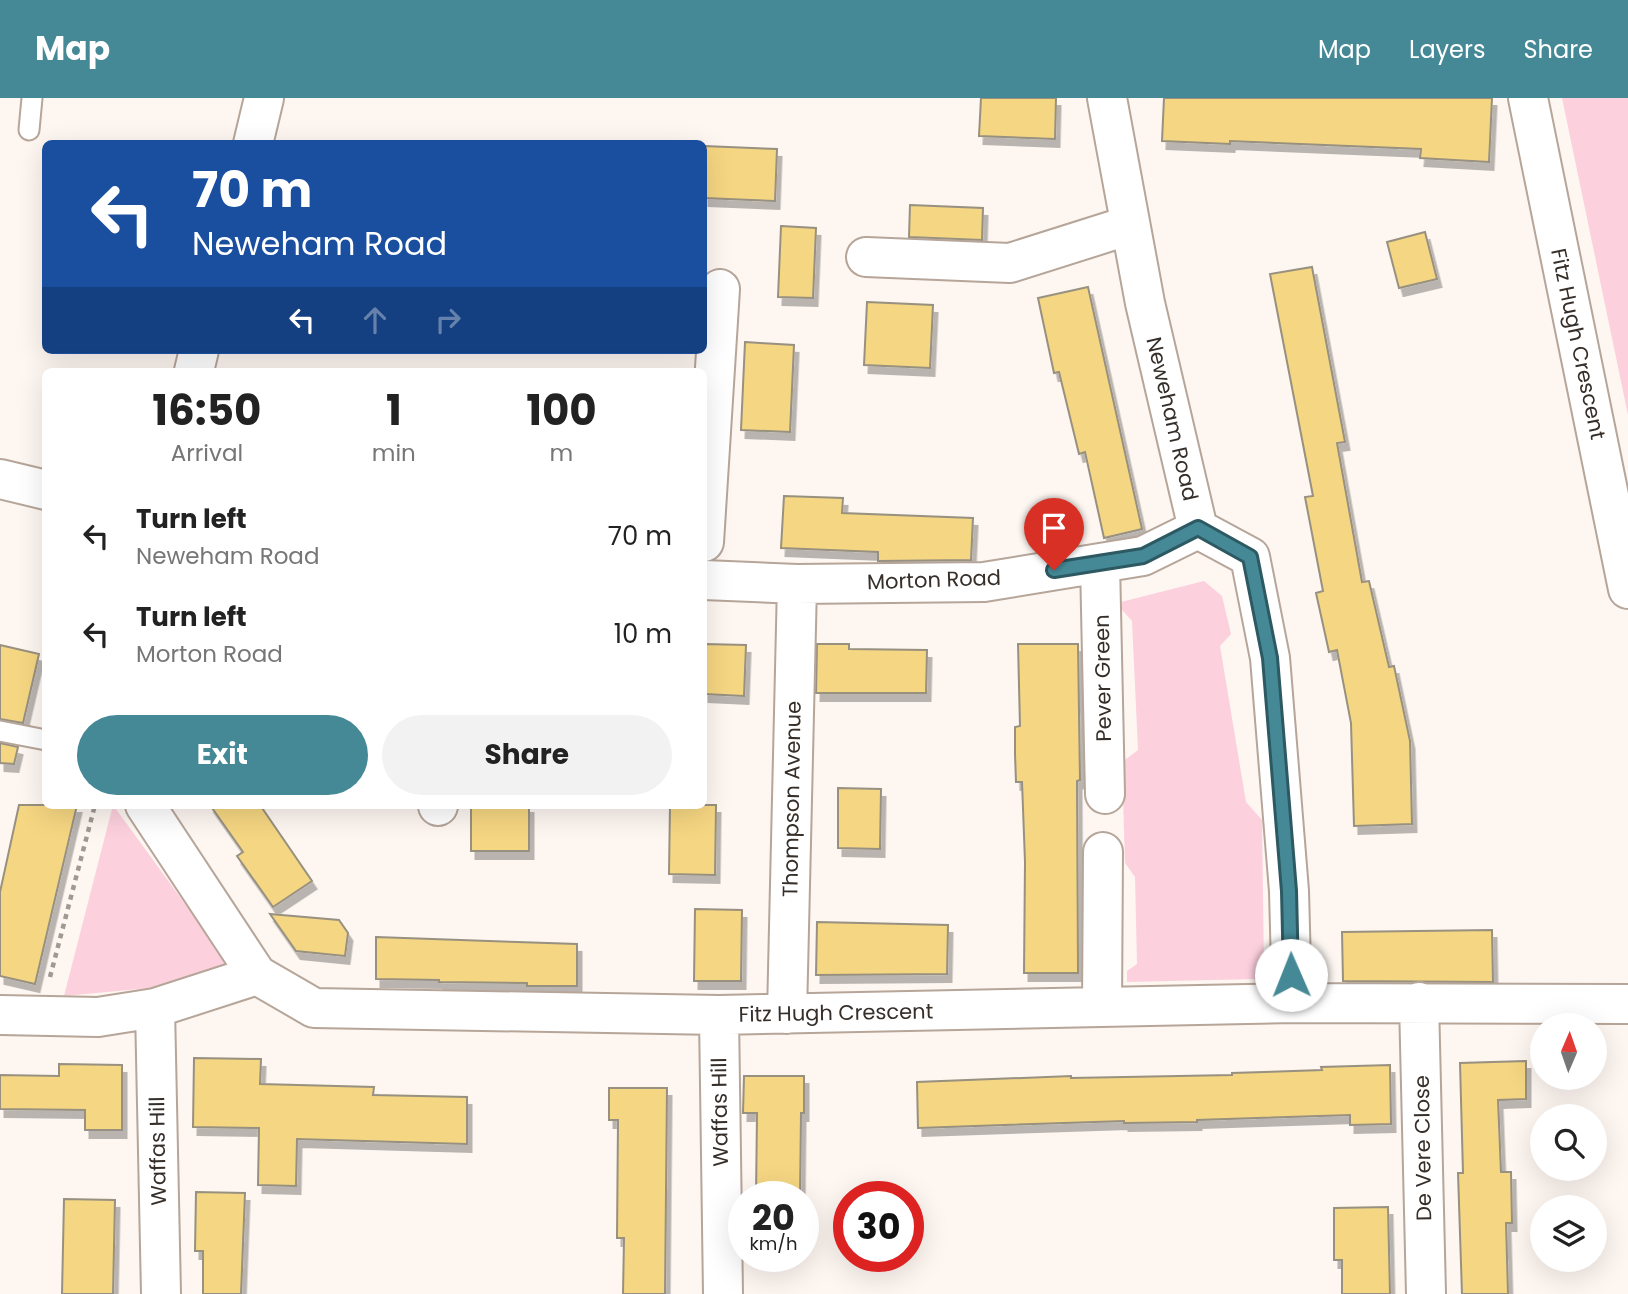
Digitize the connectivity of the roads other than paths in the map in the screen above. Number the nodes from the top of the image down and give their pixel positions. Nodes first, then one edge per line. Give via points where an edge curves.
1 (32, 98) edge
2 (264, 98) edge
3 (1107, 98) edge
4 (1528, 98) edge
5 (29, 131) dead end
6 (254, 140) edge
7 (1130, 225) junction
8 (866, 257) dead end
9 (720, 289) dead end
10 (0, 479) edge
11 (42, 489) edge
12 (707, 495) edge
13 (1198, 528) junction
14 (1100, 563) junction
15 (707, 580) edge
16 (797, 584) junction
17 (1628, 589) edge
18 (0, 731) edge
19 (42, 739) edge
20 (1105, 794) dead end
21 (148, 809) edge
22 (1103, 852) dead end
23 (257, 975) junction
24 (1419, 1002) junction
25 (1292, 1003) junction
26 (1628, 1004) edge
27 (1102, 1007) junction
28 (155, 1008) junction
29 (788, 1014) junction
30 (0, 1015) edge
31 (719, 1015) junction
32 (160, 1294) edge
33 (723, 1294) edge
34 (1426, 1294) edge

1 - 5 lane
2 - 6 street
3 - 7 street, Neweham Road
4 - 17 street, Fitz Hugh Crescent
7 - 8 street via 1010,263
7 - 13 street, Neweham Road
9 - 12 street
10 - 11 street
13 - 14 street, Morton Road via 1143,556
13 - 25 street, Neweham Road via 1250,557 1270,658 1289,891
14 - 16 street, Morton Road via 984,582
14 - 20 street, Pever Green
15 - 16 street, Morton Road
16 - 29 street, Thompson Avenue
18 - 19 lane
21 - 23 street, Fitz Hugh Crescent
22 - 27 street
23 - 28 street
23 - 31 street, Fitz Hugh Crescent via 314,1008
24 - 25 street, Fitz Hugh Crescent
24 - 26 street, Fitz Hugh Crescent
24 - 34 street, De Vere Close
25 - 27 street, Fitz Hugh Crescent
27 - 29 street, Fitz Hugh Crescent
28 - 30 street via 97,1017
28 - 32 street, Waffas Hill
29 - 31 street, Fitz Hugh Crescent
31 - 33 street, Waffas Hill

